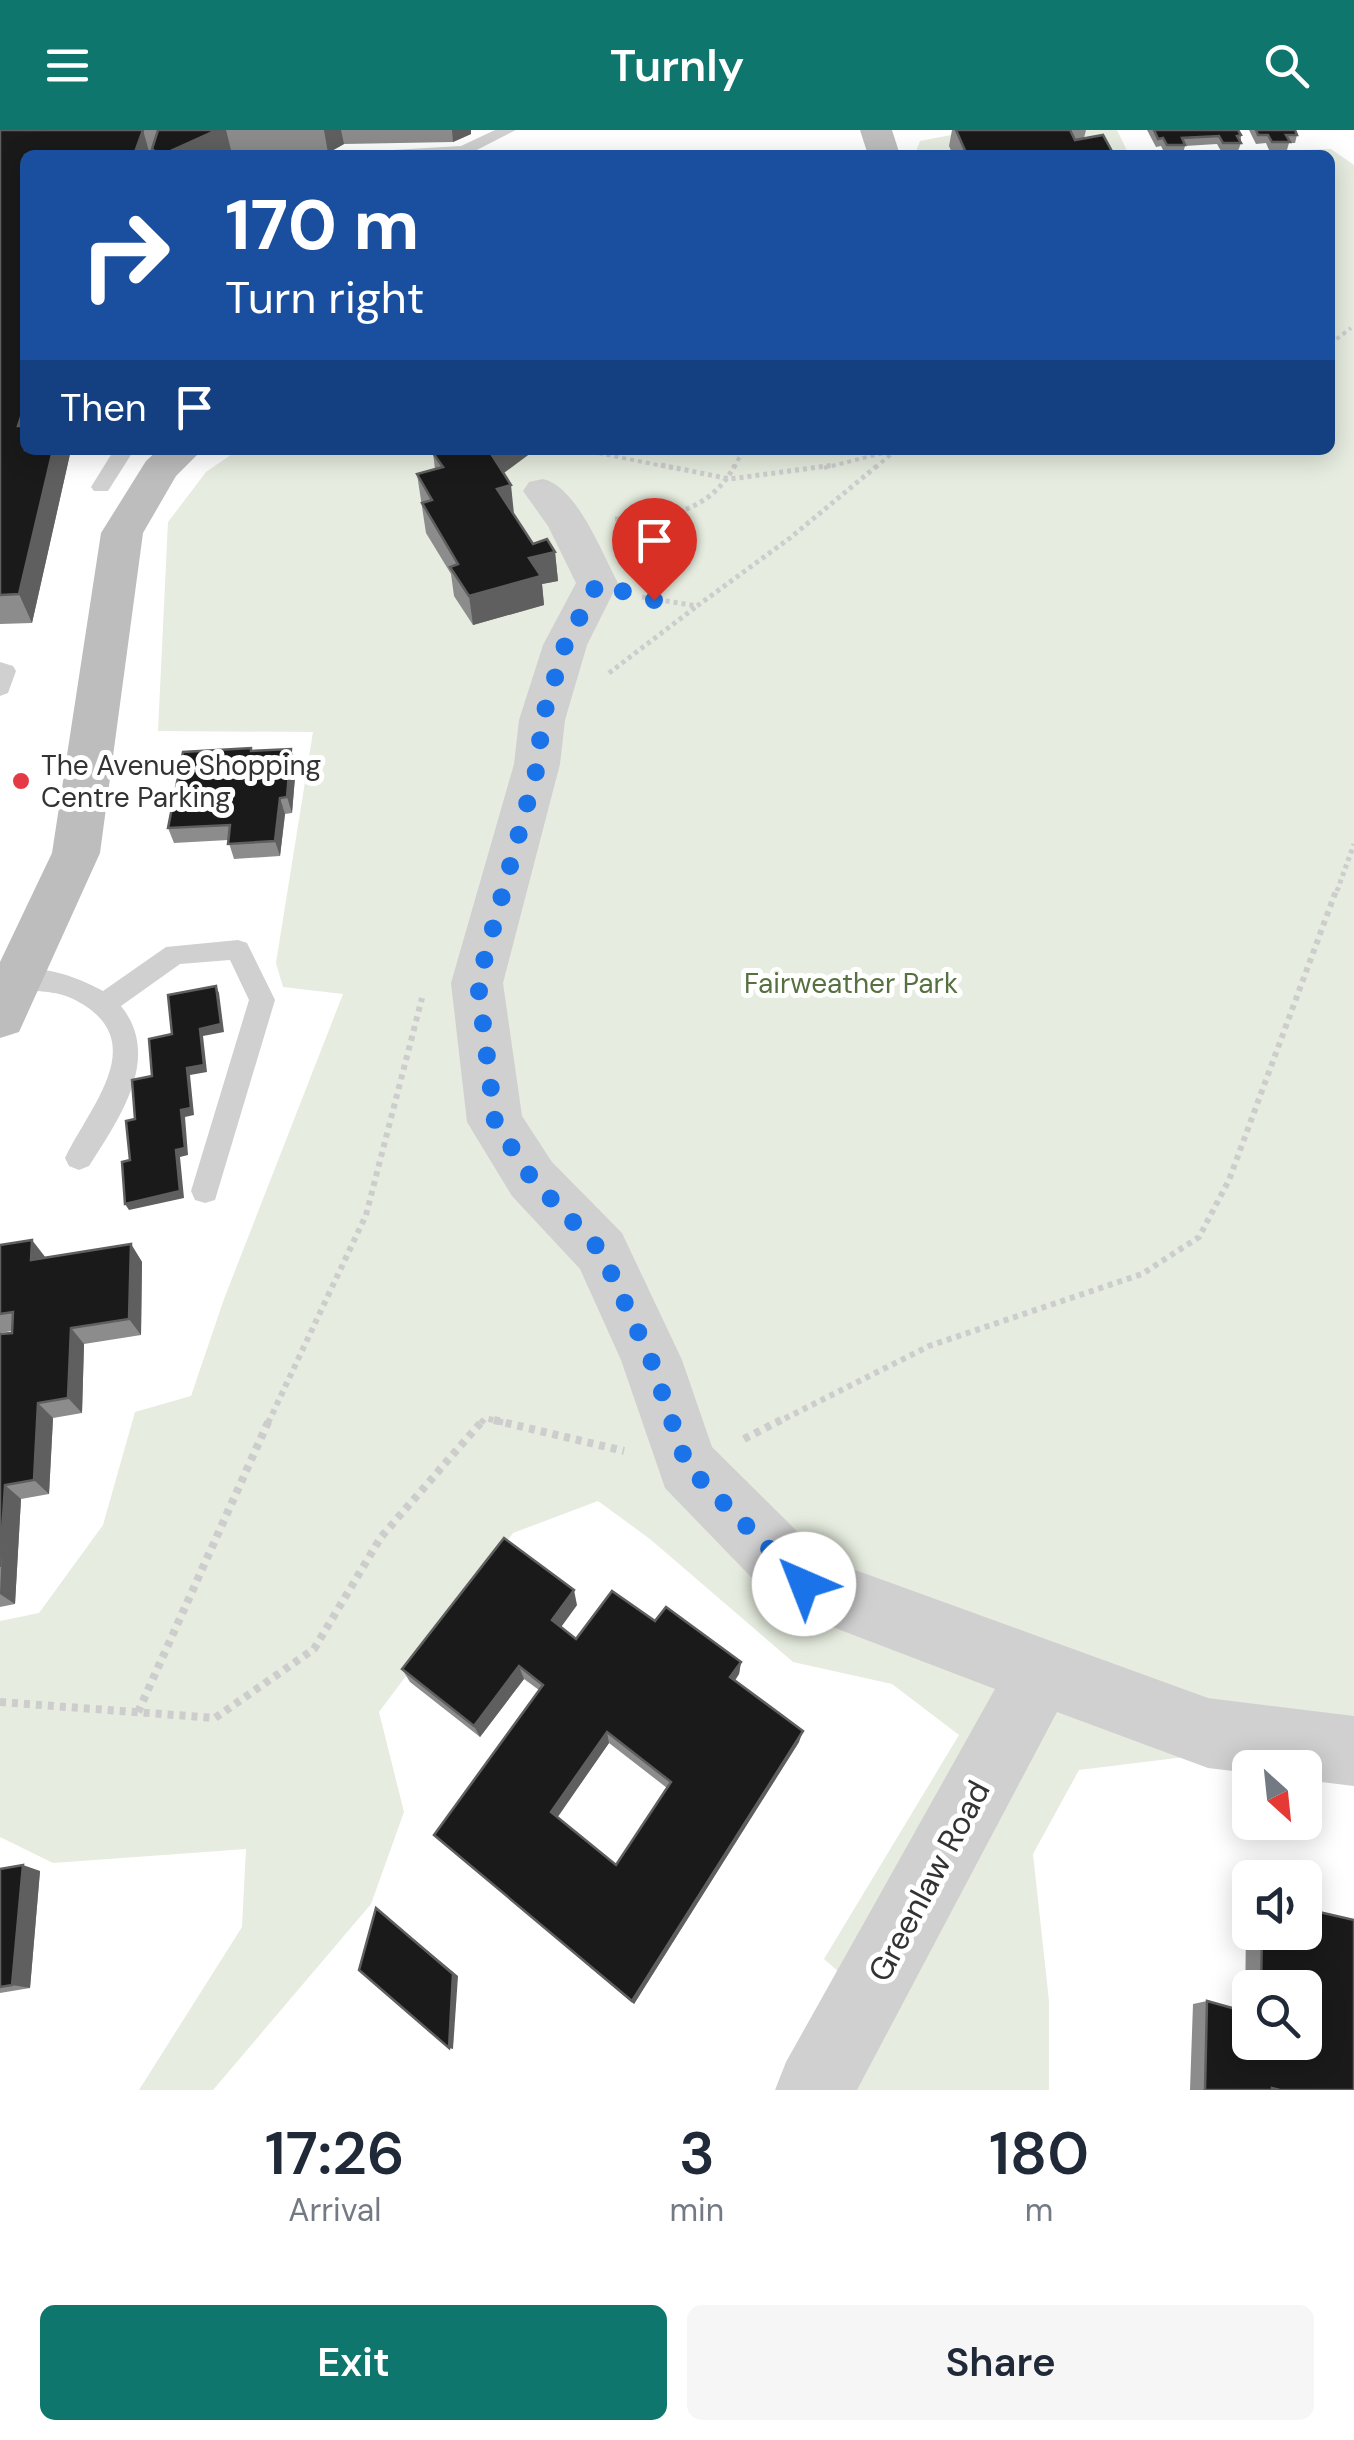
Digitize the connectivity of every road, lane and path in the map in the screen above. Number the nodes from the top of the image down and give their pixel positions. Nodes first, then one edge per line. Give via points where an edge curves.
1 (508, 130) edge
2 (466, 150) edge
3 (1354, 317) edge
4 (1353, 330) edge
5 (121, 455) edge
6 (176, 455) edge
7 (608, 455) edge
8 (741, 455) edge
9 (875, 455) edge
10 (889, 455) edge
11 (730, 479) junction
12 (102, 487) dead end
13 (555, 507) joint
14 (597, 584) junction
15 (697, 606) junction
16 (0, 670) edge
17 (0, 688) edge
18 (542, 720) junction
19 (1354, 844) edge
20 (425, 989) dead end
21 (9, 998) edge
22 (103, 1005) junction
23 (79, 1158) dead end
24 (205, 1191) dead end
25 (687, 1466) junction
26 (1042, 1672) junction
27 (0, 1702) edge
28 (138, 1712) junction
29 (1354, 1751) edge
30 (814, 2090) edge

1 - 2 lane
3 - 4 path
5 - 12 lane
6 - 21 street via 160,469 122,532 76,853
7 - 11 path
8 - 11 path
9 - 11 path
10 - 15 path
11 - 13 path via 690,512 672,517
13 - 14 street
14 - 15 path
14 - 18 street via 565,645
15 - 18 path
16 - 17 lane
18 - 25 street via 538,764 478,983 495,1122 532,1179 601,1251 651,1360
19 - 25 path via 1228,1180 1200,1237 1142,1274 929,1346
20 - 28 path via 366,1216
21 - 22 lane via 77,988
22 - 23 lane via 125,1030 128,1064 113,1104
22 - 24 lane via 175,954 238,950 262,1000
25 - 26 street via 804,1584
25 - 28 path via 485,1418 381,1537 314,1650 215,1718
26 - 29 street via 1208,1733
26 - 30 street, Greenlaw Road
27 - 28 path

